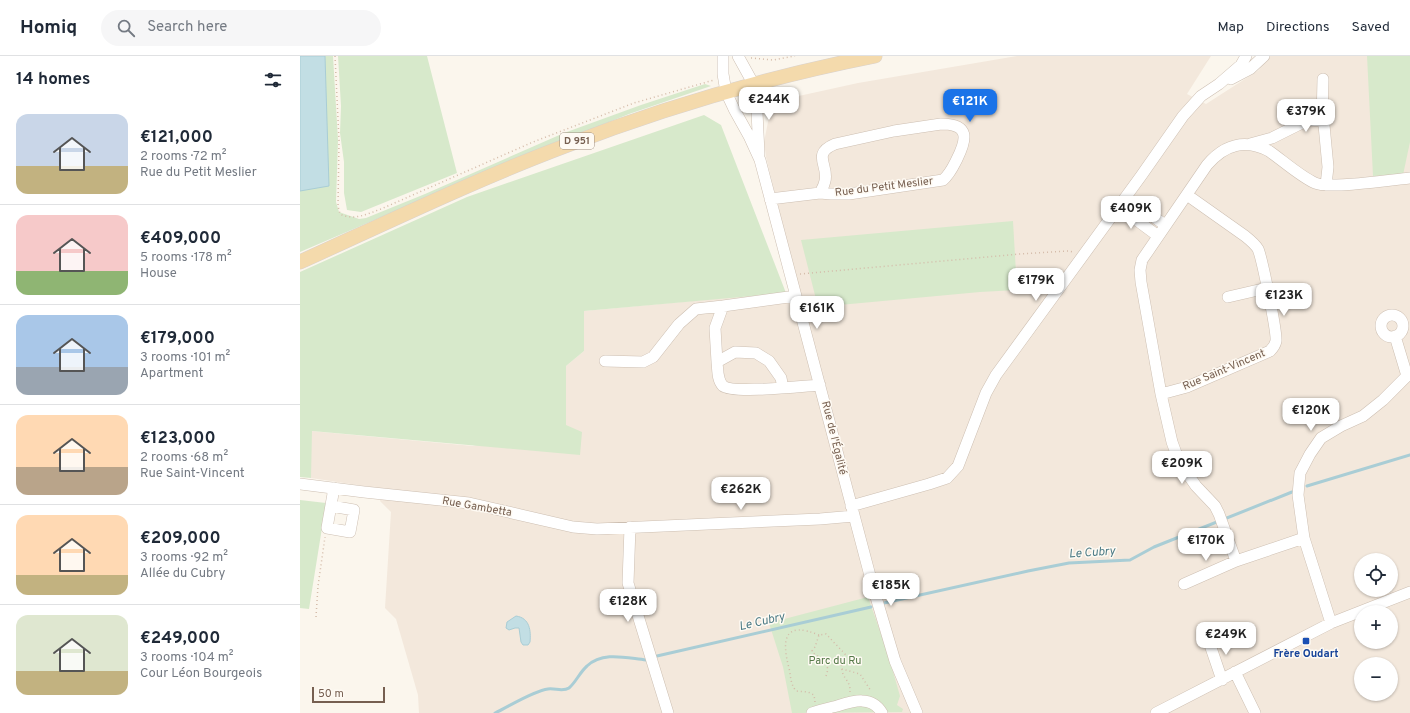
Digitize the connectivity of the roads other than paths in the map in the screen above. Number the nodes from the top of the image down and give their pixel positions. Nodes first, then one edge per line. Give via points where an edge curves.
1 (723, 56) edge
2 (738, 56) edge
3 (1246, 56) edge
4 (1264, 56) edge
5 (874, 57) edge
6 (1323, 79) dead end
7 (1219, 84) junction
8 (754, 85) junction
9 (726, 92) junction
10 (1322, 122) junction
11 (1249, 144) junction
12 (760, 160) junction
13 (1410, 178) edge
14 (1326, 185) junction
15 (820, 193) junction
16 (1188, 195) junction
17 (1126, 197) junction
18 (770, 199) junction
19 (1119, 207) junction
20 (1165, 225) junction
21 (1158, 236) junction
22 (300, 262) edge
23 (1267, 288) junction
24 (796, 296) junction
25 (1228, 296) dead end
26 (723, 306) junction
27 (1395, 336) dead end
28 (605, 361) dead end
29 (716, 362) junction
30 (1408, 374) edge
31 (820, 385) junction
32 (783, 388) junction
33 (1161, 394) junction
34 (300, 484) edge
35 (334, 488) junction
36 (331, 506) junction
37 (853, 511) junction
38 (630, 527) junction
39 (1304, 538) junction
40 (1236, 561) junction
41 (1184, 584) dead end
42 (1410, 592) edge
43 (1331, 623) junction
44 (1208, 640) dead end
45 (1235, 672) junction
46 (1222, 680) junction
47 (815, 712) edge
48 (668, 713) edge
49 (882, 713) edge
50 (917, 713) edge
51 (1156, 713) edge
52 (1255, 713) edge

1 - 9 street, Rue de l'Égalité
2 - 8 street
3 - 7 street via 1241,65
4 - 7 street via 1243,73
5 - 8 main road, D 951
6 - 10 street
7 - 17 street, Rue Gambetta via 1201,96 1183,116
8 - 9 main road, D 951
8 - 12 street, Rue de l'Égalité
9 - 12 street, Rue de l'Égalité
9 - 22 main road, D 951 via 564,146 482,179
10 - 11 street via 1308,120 1272,138
10 - 14 street via 1328,167
11 - 14 street via 1270,151 1310,181
11 - 16 street via 1233,146 1215,156
12 - 18 street, Rue de l'Égalité
13 - 14 street
15 - 15 street, Rue du Petit Meslier via 849,194 943,180 949,175 962,148 964,135 956,126 941,124 894,131 827,147 822,156 826,181
15 - 18 street, Rue du Petit Meslier
16 - 20 street
16 - 23 street, Rue Saint-Vincent via 1256,246 1260,253
17 - 19 street, Rue Gambetta
17 - 20 street
18 - 24 street, Rue de l'Égalité
19 - 21 street
19 - 37 street, Rue Gambetta via 996,375 958,466 947,478
20 - 21 street
21 - 33 street via 1142,260 1140,270
23 - 25 street
23 - 33 street, Rue Saint-Vincent via 1276,334 1270,351 1187,387
24 - 26 street
24 - 31 street, Rue de l'Égalité
26 - 28 street via 696,310 679,324 653,357 643,362
26 - 29 street via 715,328
27 - 30 street
29 - 32 street via 719,380 733,390
29 - 32 street via 735,352 756,354 769,361 781,378
30 - 39 street via 1363,416 1321,438 1310,454 1300,473 1298,495
31 - 32 street
31 - 37 street, Rue de l'Égalité
33 - 40 street via 1176,453 1196,486 1220,514
34 - 35 street, Rue Gambetta
35 - 36 street
35 - 38 street, Rue Gambetta via 469,503 573,527
36 - 36 street via 327,528 350,532 354,510
37 - 38 street, Rue Gambetta via 820,519
37 - 50 street, Rue de l'Égalité via 895,661
38 - 48 street via 628,583
39 - 40 street
39 - 43 street
40 - 41 street
42 - 43 street
43 - 45 street
44 - 46 street
45 - 46 street
45 - 52 street
46 - 51 street
47 - 49 street via 861,700 871,703

